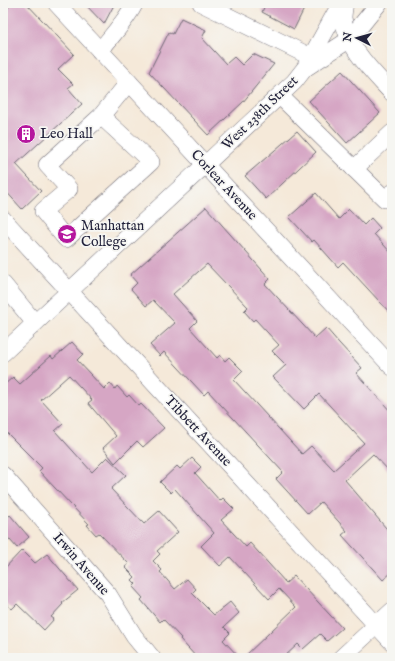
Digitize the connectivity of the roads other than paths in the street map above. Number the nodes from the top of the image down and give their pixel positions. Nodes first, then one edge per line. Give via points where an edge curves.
1 (56, 3) edge
2 (135, 3) edge
3 (201, 3) edge
4 (341, 3) edge
5 (345, 3) edge
6 (379, 3) edge
7 (350, 39) junction
8 (100, 51) junction
9 (308, 62) junction
10 (129, 82) junction
11 (392, 93) edge
12 (280, 96) junction
13 (101, 116) junction
14 (392, 133) edge
15 (206, 165) junction
16 (354, 169) junction
17 (392, 193) edge
18 (3, 220) edge
19 (3, 284) edge
20 (69, 291) junction
21 (35, 323) junction
22 (3, 353) edge
23 (392, 367) edge
24 (3, 475) edge
25 (392, 611) edge
26 (377, 625) junction
27 (392, 642) edge
28 (152, 658) edge
29 (341, 658) edge

1 - 8 street, Corlear Avenue
2 - 8 street via 128,16
3 - 9 street
4 - 9 street, West 238th Street
5 - 7 street via 343,18
6 - 7 street, West 238th Street
7 - 9 street, West 238th Street
7 - 11 street via 361,59
8 - 10 street, Corlear Avenue
9 - 12 street, West 238th Street
10 - 13 street
10 - 15 street, Corlear Avenue
12 - 15 street, West 238th Street
12 - 16 street
13 - 13 street via 150,162 66,239 43,211 68,189 47,165
14 - 16 street
15 - 20 street, West 238th Street
15 - 23 street, Corlear Avenue
16 - 17 street via 385,199
18 - 20 street, Tibbett Avenue
19 - 21 street
20 - 21 street, West 238th Street
20 - 26 street, Tibbett Avenue
21 - 22 street, West 238th Street
24 - 28 street, Irwin Avenue via 108,594 134,636
25 - 26 street
26 - 27 street, Tibbett Avenue
26 - 29 street

